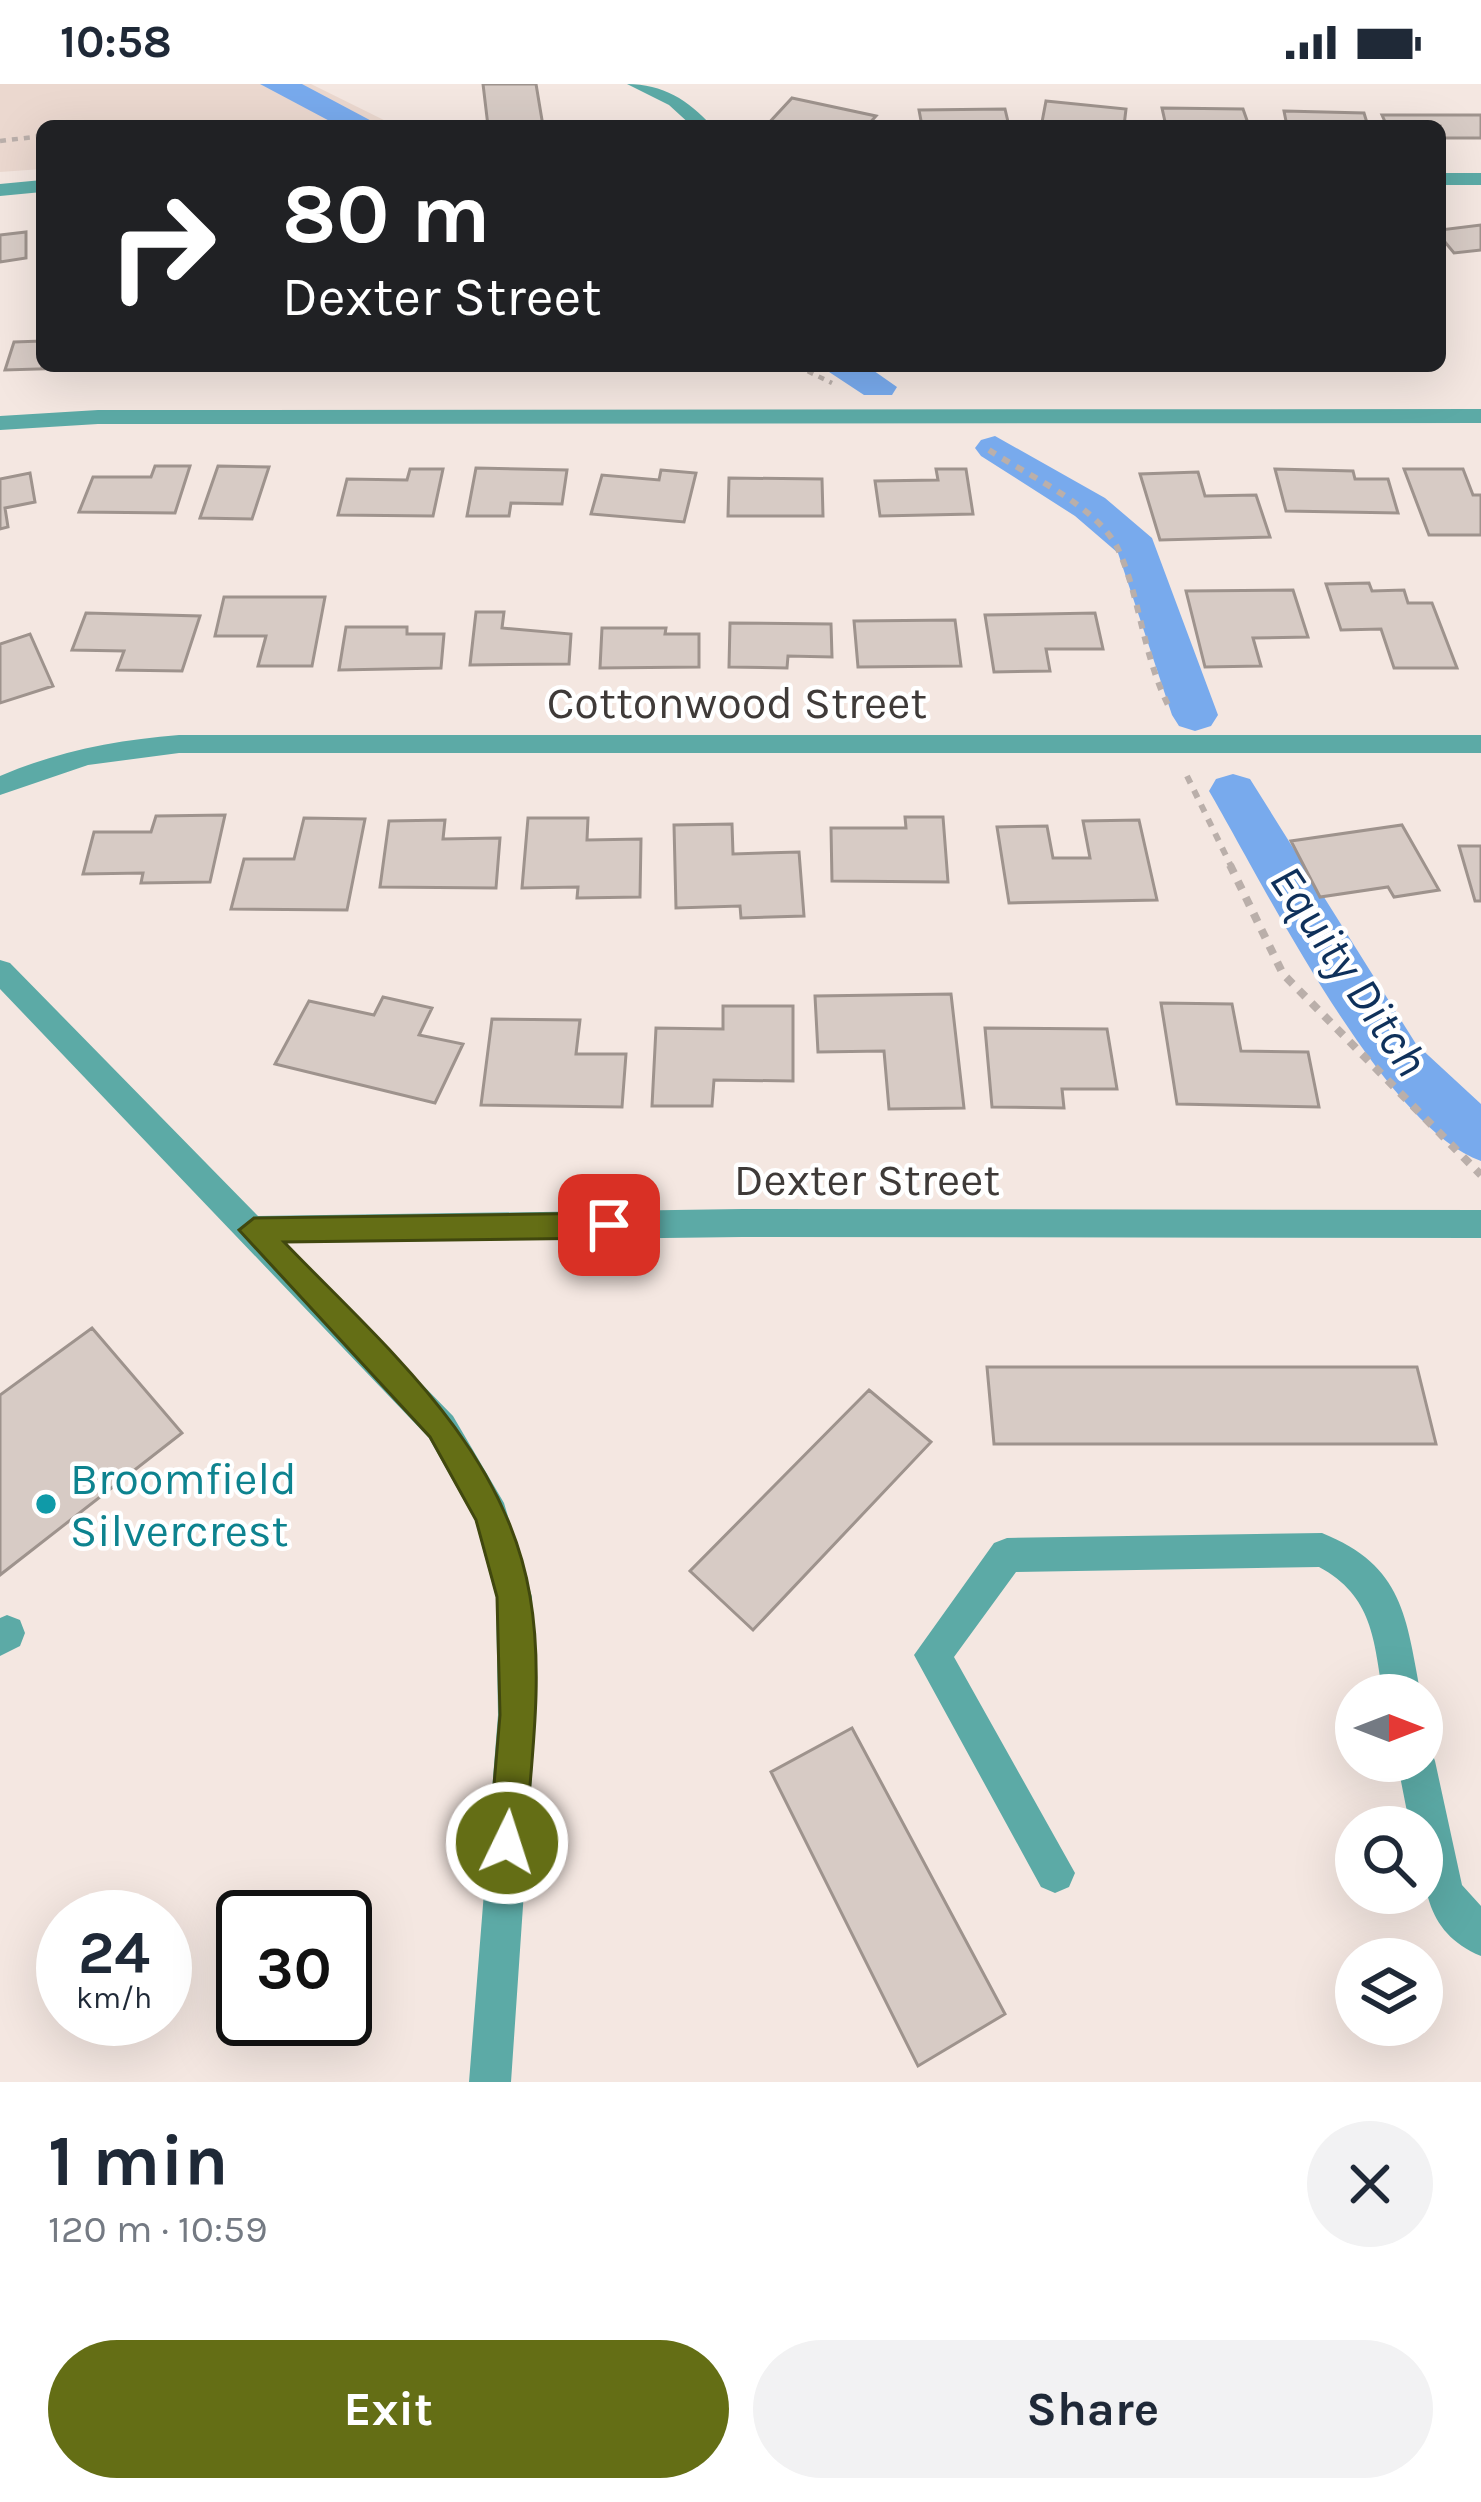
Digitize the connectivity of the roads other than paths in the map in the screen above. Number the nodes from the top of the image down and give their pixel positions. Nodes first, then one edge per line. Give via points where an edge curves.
1 (636, 84) edge
2 (696, 120) edge
3 (1446, 178) edge
4 (1481, 178) edge
5 (36, 187) edge
6 (0, 190) edge
7 (1481, 416) edge
8 (0, 423) edge
9 (1481, 744) edge
10 (0, 786) edge
11 (0, 971) edge
12 (1481, 1224) edge
13 (254, 1230) junction
14 (1398, 1674) edge
15 (1420, 1782) edge
16 (1055, 1873) dead end
17 (1481, 1936) edge
18 (490, 2082) edge

1 - 2 street
3 - 4 street
5 - 6 street
7 - 8 street
9 - 10 street, Cottonwood Street via 179,744 91,753
11 - 13 street
12 - 13 street, Dexter Street
13 - 18 street via 441,1427 503,1549 514,1597 517,1715
14 - 16 street via 1381,1596 1361,1568 1322,1550 1007,1555 933,1655
15 - 17 street via 1444,1895

